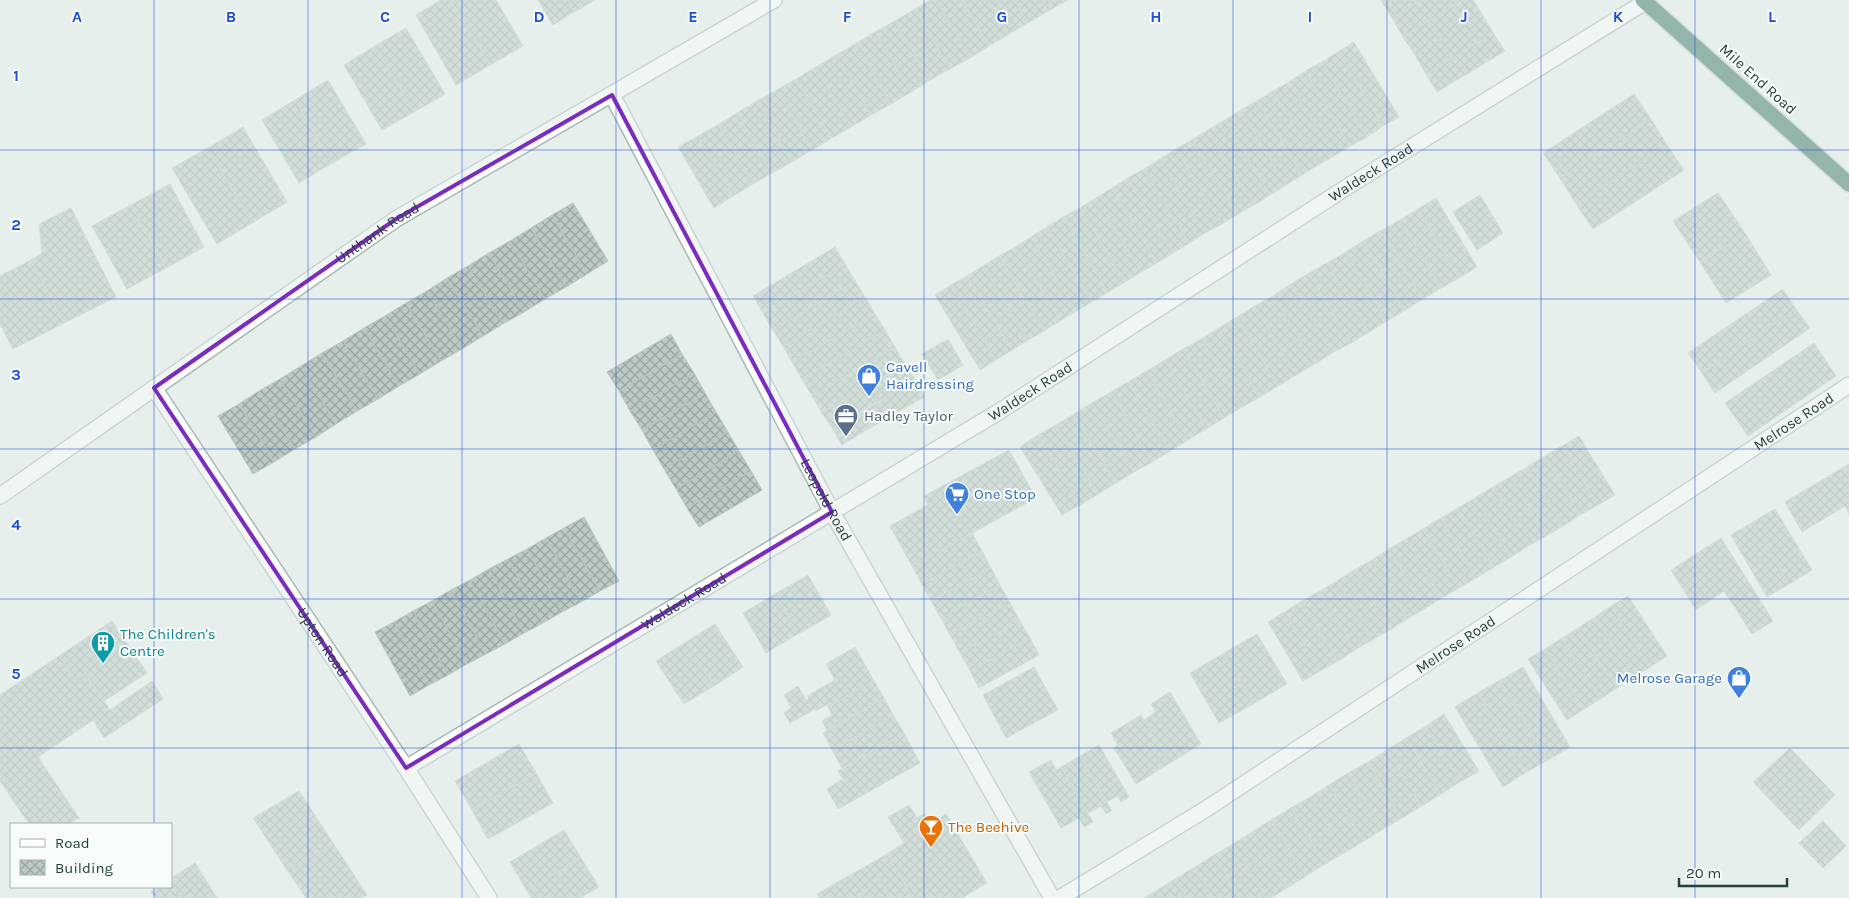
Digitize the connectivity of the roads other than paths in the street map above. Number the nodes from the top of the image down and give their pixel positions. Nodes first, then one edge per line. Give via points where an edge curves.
1 (774, 0) edge
2 (1644, 1) edge
3 (612, 95) junction
4 (1849, 184) edge
5 (1849, 385) edge
6 (154, 388) junction
7 (0, 496) edge
8 (832, 512) junction
9 (406, 768) junction
10 (489, 898) edge
11 (1052, 898) edge
12 (1060, 898) edge

1 - 3 street, Unthank Road
2 - 4 highway, Mile End Road
2 - 8 street, Waldeck Road via 1347,187 1000,412
3 - 6 street, Unthank Road via 396,219
3 - 8 street, Leopold Road
5 - 12 street, Melrose Road via 1206,809
6 - 7 street, Unthank Road
6 - 9 street, Upton Road
8 - 9 street, Waldeck Road
8 - 11 street, Leopold Road
9 - 10 street, Upton Road

